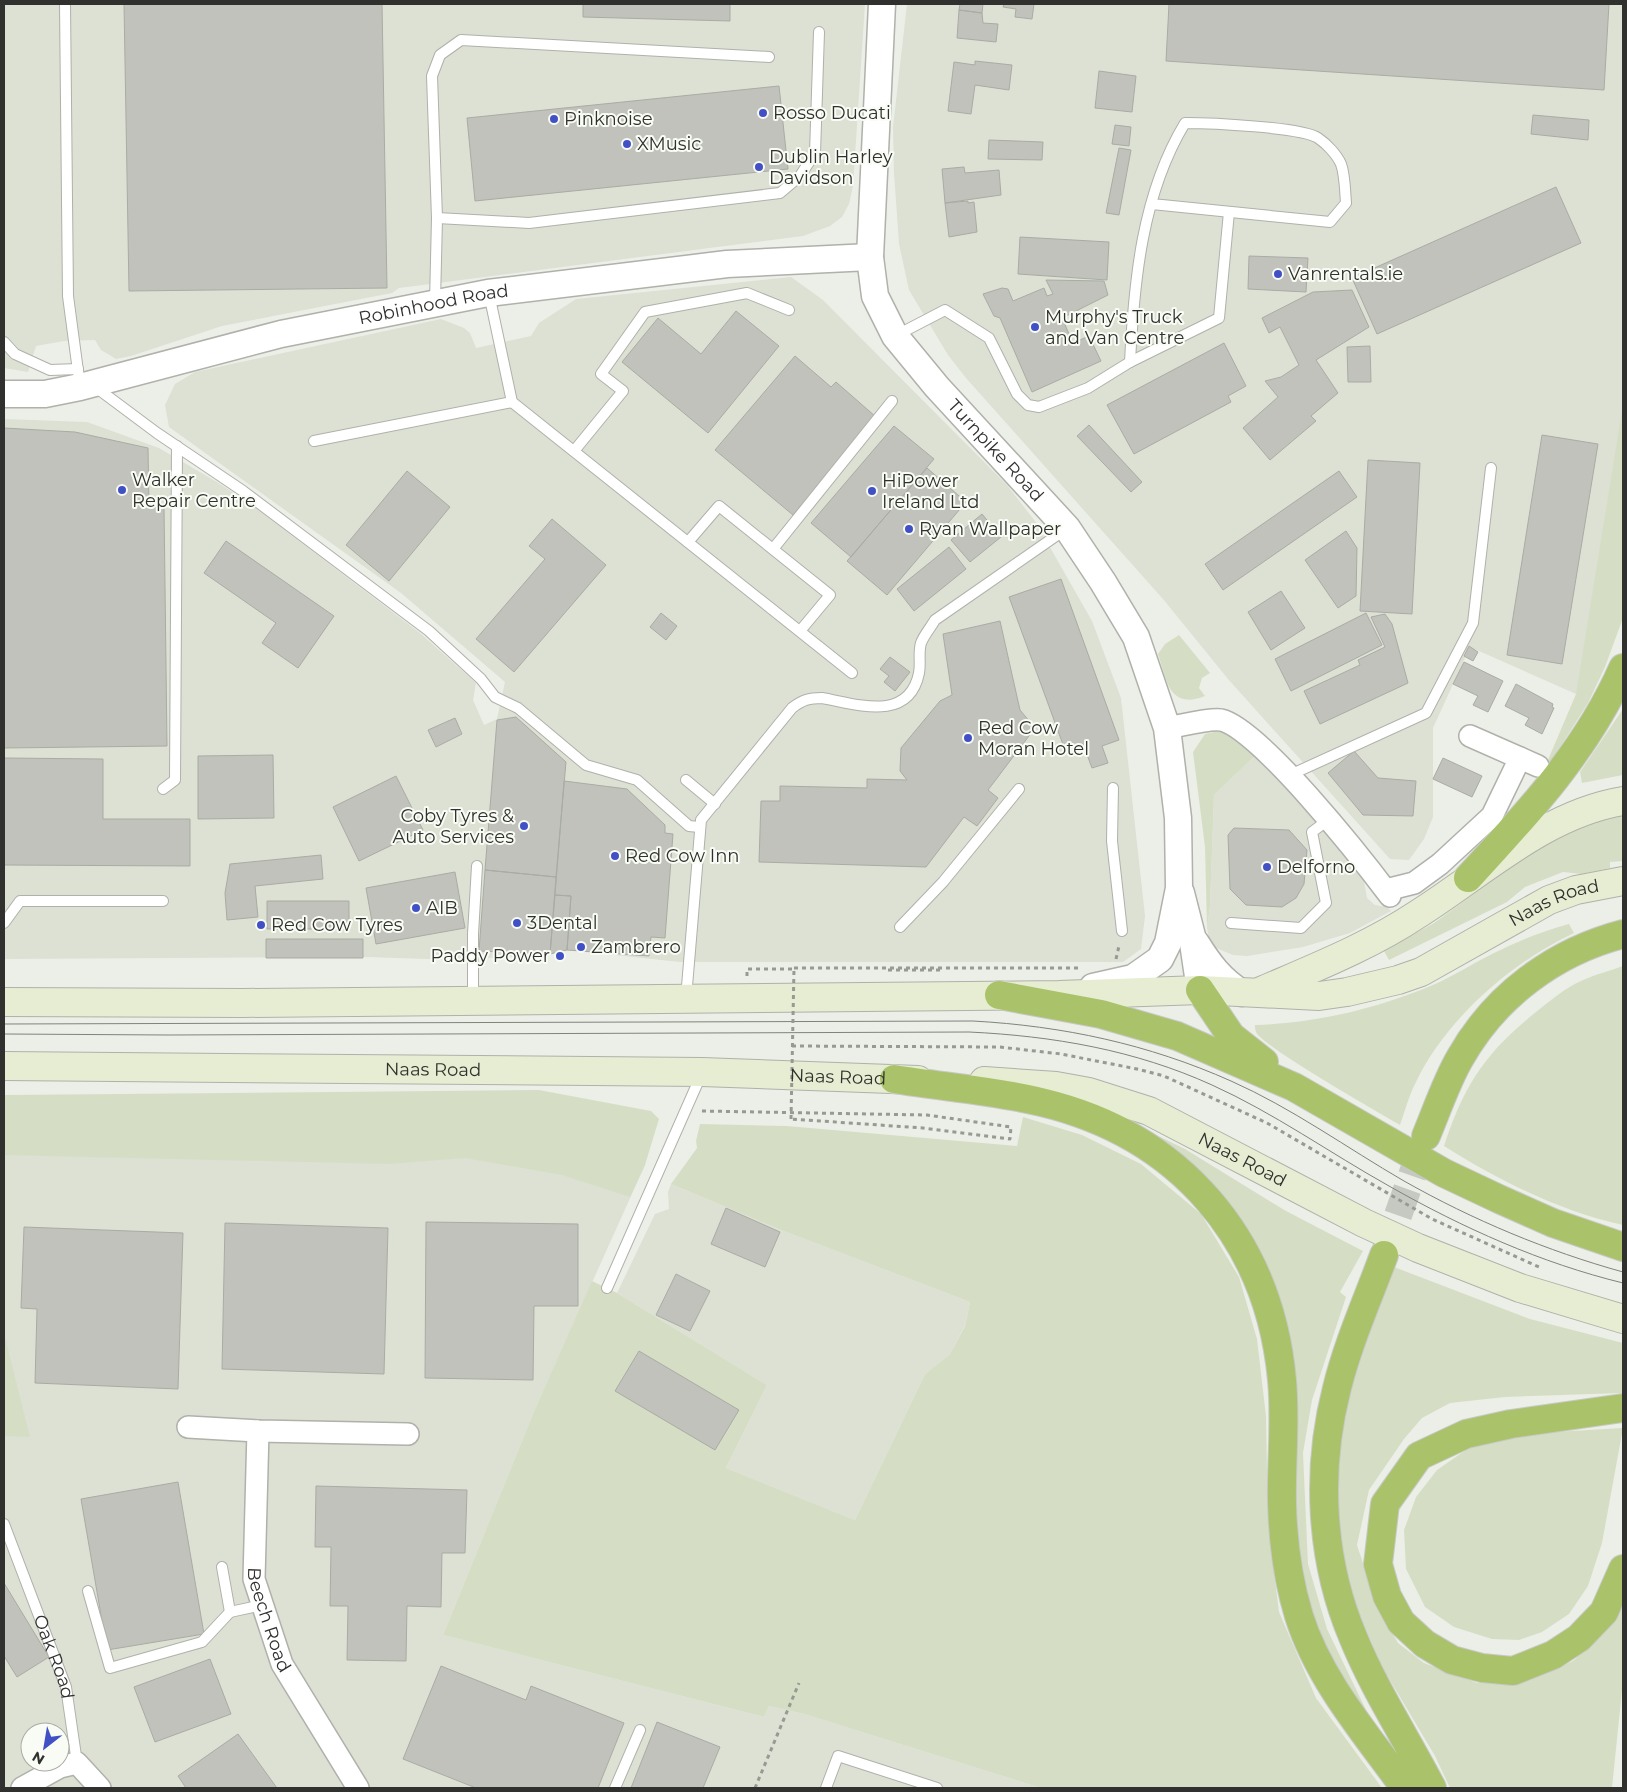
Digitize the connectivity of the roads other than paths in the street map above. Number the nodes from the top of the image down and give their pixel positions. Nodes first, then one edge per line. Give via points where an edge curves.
1 (65, 4) edge
2 (882, 4) edge
3 (820, 32) dead end
4 (768, 57) dead end
5 (1152, 204) junction
6 (1229, 212) junction
7 (437, 218) junction
8 (870, 257) junction
9 (488, 293) junction
10 (435, 304) junction
11 (789, 310) dead end
12 (895, 336) junction
13 (4, 342) edge
14 (1130, 362) junction
15 (83, 380) junction
16 (4, 394) edge
17 (892, 401) dead end
18 (512, 402) junction
19 (314, 441) dead end
20 (178, 446) junction
21 (574, 451) junction
22 (1491, 468) dead end
23 (1067, 528) junction
24 (688, 542) junction
25 (773, 549) junction
26 (800, 631) junction
27 (1623, 668) edge
28 (852, 673) dead end
29 (1167, 728) junction
30 (1470, 736) dead end
31 (1290, 776) junction
32 (686, 780) dead end
33 (1113, 788) dead end
34 (163, 789) dead end
35 (1019, 789) dead end
36 (1623, 801) edge
37 (715, 804) junction
38 (1328, 820) junction
39 (699, 827) junction
40 (477, 866) dead end
41 (1468, 878) junction
42 (1623, 881) edge
43 (1179, 888) junction
44 (163, 901) dead end
45 (4, 923) edge
46 (1231, 923) dead end
47 (900, 927) dead end
48 (1122, 931) road end
49 (1623, 934) edge
50 (1192, 936) junction
51 (1200, 990) junction
52 (1251, 992) junction
53 (999, 995) junction
54 (1059, 995) junction
55 (686, 998) junction
56 (473, 1001) junction
57 (4, 1002) edge
58 (4, 1066) edge
59 (702, 1072) junction
60 (894, 1079) junction
61 (1294, 1087) junction
62 (1426, 1136) tunnel mouth
63 (1623, 1247) edge
64 (1384, 1255) tunnel mouth
65 (607, 1288) dead end
66 (1623, 1319) edge
67 (1622, 1408) edge
68 (188, 1427) dead end
69 (258, 1432) junction
70 (408, 1434) dead end
71 (4, 1524) edge
72 (222, 1567) dead end
73 (1623, 1569) edge
74 (88, 1592) dead end
75 (263, 1605) junction
76 (230, 1612) junction
77 (640, 1730) dead end
78 (76, 1763) junction
79 (22, 1788) edge
80 (100, 1788) edge
81 (358, 1788) edge
82 (615, 1788) edge
83 (826, 1788) edge
84 (937, 1788) edge
85 (1405, 1788) edge
86 (1432, 1788) edge

1 - 15 lane via 68,296
2 - 8 street, Turnpike Road
3 - 7 lane via 815,152 800,176 780,193 529,224
4 - 7 lane via 461,40 440,55 432,76
5 - 6 lane
5 - 6 lane via 1156,183 1185,123 1215,123 1318,137 1341,165 1346,203 1330,222
5 - 14 lane via 1132,318
6 - 14 lane via 1219,318
7 - 10 lane
8 - 9 street, Robinhood Road via 726,264
8 - 12 street, Turnpike Road via 874,296
9 - 10 street, Robinhood Road
9 - 18 lane
10 - 15 street, Robinhood Road via 281,334
11 - 21 lane via 747,293 645,312 602,374 623,391
12 - 14 lane via 945,310 989,338 1018,394 1028,405 1039,407 1088,388
12 - 23 street, Turnpike Road via 937,387
13 - 15 lane via 15,354
15 - 16 street, Robinhood Road via 45,394
15 - 20 lane
17 - 25 lane
18 - 19 lane
18 - 21 lane
20 - 34 lane via 174,780
20 - 39 lane via 429,631 481,679 495,697 518,708 586,765 636,780 689,826
21 - 24 lane
22 - 31 lane via 1473,623 1426,713
23 - 29 street, Turnpike Road via 1136,637
23 - 37 lane via 935,620 921,642 919,673 913,689 905,698 889,707 822,698 802,701 786,715
24 - 25 lane via 719,506
24 - 26 lane
25 - 26 lane via 830,595
26 - 28 lane
27 - 41 highway via 1613,692 1579,749 1542,797
29 - 31 street via 1220,720 1242,730
29 - 43 street, Turnpike Road via 1178,818
30 - 38 street via 1529,762 1492,816 1414,884 1388,892
31 - 38 street
32 - 37 lane
33 - 48 lane via 1112,840
35 - 47 lane
36 - 41 main road via 1576,812
37 - 39 lane
38 - 46 lane via 1312,832 1326,903 1301,928
39 - 55 lane
40 - 56 lane
41 - 52 main road via 1418,915 1382,935 1324,964
42 - 52 main road, Naas Road via 1576,890 1549,900 1441,962 1398,980 1319,996
43 - 50 street
43 - 54 street via 1168,943 1160,959 1133,978
44 - 45 lane via 20,901
49 - 62 highway via 1600,940 1550,964 1504,1001 1459,1059
50 - 51 street
50 - 52 street via 1208,964 1222,979
51 - 52 main road, Naas Road
51 - 54 main road, Naas Road
51 - 61 highway via 1231,1036
53 - 54 main road, Naas Road
53 - 55 main road, Naas Road
53 - 61 highway via 1138,1023 1177,1036
55 - 56 main road, Naas Road
56 - 57 main road, Naas Road
58 - 59 main road, Naas Road
59 - 60 main road, Naas Road
59 - 65 lane
60 - 66 main road, Naas Road via 1056,1086 1116,1099 1179,1125 1336,1209 1418,1248 1520,1288
60 - 85 highway via 1042,1102 1109,1126 1174,1165 1228,1223 1254,1267 1265,1295 1277,1346 1282,1381 1285,1555 1299,1617 1326,1677
61 - 63 highway via 1444,1173 1553,1223
64 - 86 highway via 1335,1394 1326,1446 1325,1521 1339,1600 1353,1638
67 - 73 highway via 1466,1434 1419,1456 1384,1504 1378,1564 1387,1596 1401,1622 1425,1644 1452,1660 1482,1668 1513,1671 1553,1655 1579,1638 1604,1612
68 - 69 street
69 - 70 street
69 - 75 street, Beech Road via 254,1579
71 - 78 lane, Oak Road via 66,1686
72 - 76 lane
74 - 76 lane via 110,1668 202,1642
75 - 76 lane
75 - 81 street, Beech Road via 282,1664
77 - 82 lane
78 - 79 street via 60,1767
78 - 80 street
83 - 84 lane via 838,1756

